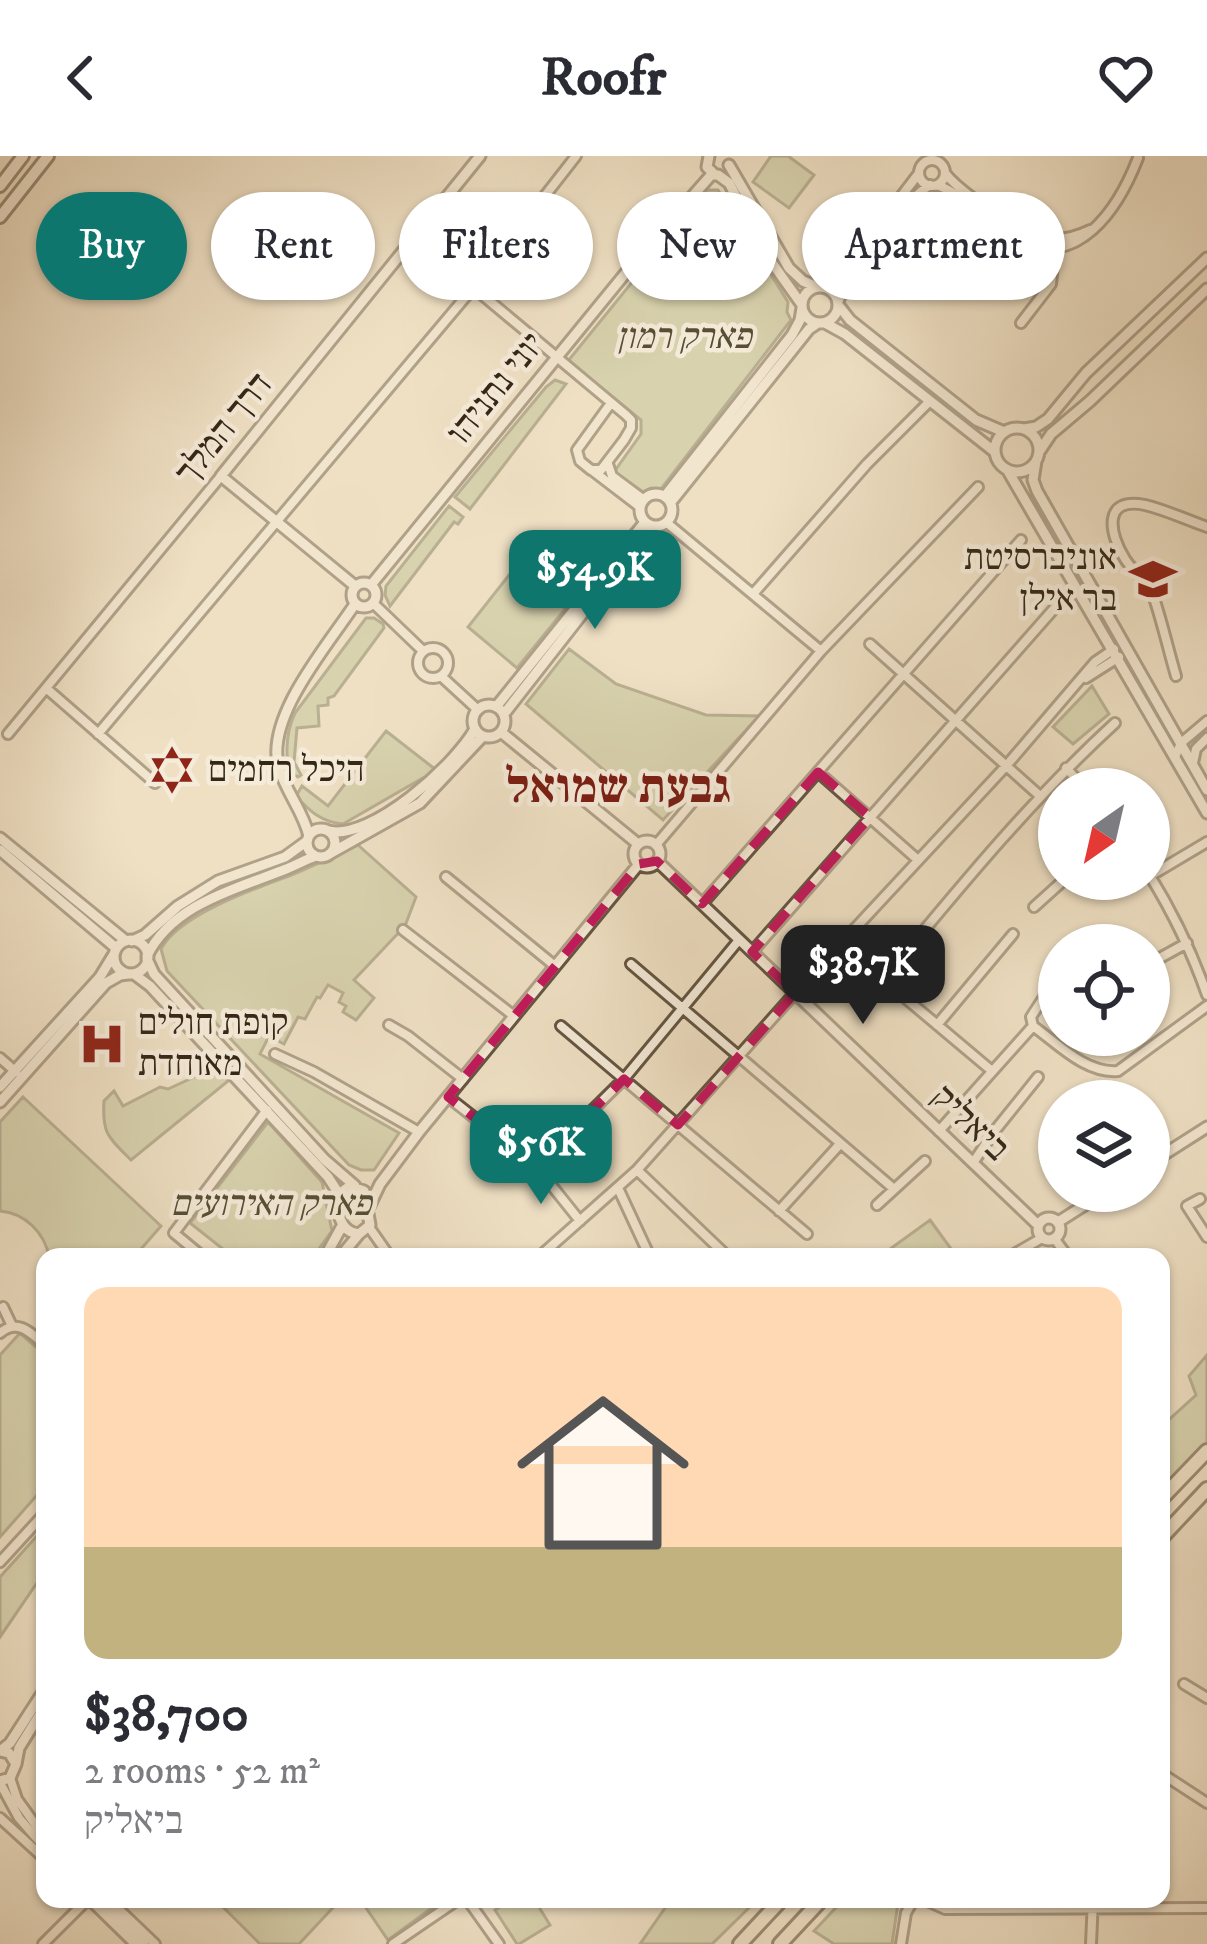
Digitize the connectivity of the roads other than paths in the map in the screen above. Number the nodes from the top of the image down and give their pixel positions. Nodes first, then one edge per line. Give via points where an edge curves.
1 (23, 156) edge
2 (48, 156) edge
3 (480, 156) edge
4 (576, 156) edge
5 (946, 156) edge
6 (1139, 156) edge
7 (932, 158) edge
8 (728, 160) edge
9 (709, 165) edge
10 (944, 170) junction
11 (919, 172) junction
12 (933, 185) junction
13 (0, 186) edge
14 (450, 192) edge
15 (548, 192) edge
16 (904, 192) edge
17 (952, 192) edge
18 (965, 192) edge
19 (0, 217) edge
20 (1065, 241) edge
21 (399, 254) edge
22 (1207, 258) edge
23 (802, 280) edge
24 (1207, 289) edge
25 (463, 300) edge
26 (487, 300) edge
27 (804, 300) edge
28 (837, 300) edge
29 (1039, 300) edge
30 (838, 304) junction
31 (802, 306) junction
32 (822, 323) junction
33 (1021, 323) dead end
34 (556, 358) junction
35 (930, 401) junction
36 (611, 403) junction
37 (1024, 429) junction
38 (1004, 432) junction
39 (994, 452) junction
40 (1038, 456) junction
41 (608, 463) junction
42 (592, 470) junction
43 (1008, 471) junction
44 (221, 476) junction
45 (978, 487) dead end
46 (668, 499) junction
47 (642, 504) junction
48 (277, 520) junction
49 (667, 523) junction
50 (648, 524) junction
51 (1207, 527) edge
52 (1021, 540) dead end
53 (370, 585) junction
54 (355, 586) junction
55 (753, 594) junction
56 (373, 603) junction
57 (1059, 603) dead end
58 (356, 604) junction
59 (871, 644) dead end
60 (423, 651) junction
61 (821, 651) junction
62 (1119, 651) junction
63 (904, 674) junction
64 (441, 676) junction
65 (1176, 676) dead end
66 (46, 688) junction
67 (478, 710) junction
68 (500, 710) junction
69 (956, 720) junction
70 (1207, 721) edge
71 (1115, 723) dead end
72 (1172, 728) junction
73 (1198, 729) junction
74 (479, 733) junction
75 (501, 733) junction
76 (8, 734) dead end
77 (98, 734) junction
78 (1207, 738) edge
79 (1180, 743) junction
80 (1175, 757) junction
81 (1193, 765) junction
82 (1006, 766) junction
83 (1066, 768) edge
84 (818, 772) junction
85 (155, 783) dead end
86 (1207, 790) edge
87 (1038, 794) edge
88 (1038, 798) edge
89 (299, 810) junction
90 (1207, 814) edge
91 (870, 817) junction
92 (325, 830) junction
93 (0, 838) edge
94 (308, 838) junction
95 (1207, 842) edge
96 (638, 844) junction
97 (656, 845) junction
98 (0, 850) edge
99 (331, 853) junction
100 (316, 856) junction
101 (918, 860) junction
102 (657, 861) junction
103 (1170, 863) edge
104 (639, 864) junction
105 (446, 878) dead end
106 (1042, 900) edge
107 (1165, 900) edge
108 (702, 904) junction
109 (1034, 907) dead end
110 (403, 930) dead end
111 (1013, 934) dead end
112 (739, 940) junction
113 (1187, 944) junction
114 (122, 946) junction
115 (752, 952) junction
116 (1170, 953) edge
117 (147, 958) junction
118 (631, 964) dead end
119 (555, 966) junction
120 (131, 974) junction
121 (795, 993) junction
122 (1207, 995) edge
123 (1038, 1006) edge
124 (1207, 1006) edge
125 (681, 1008) junction
126 (514, 1016) junction
127 (388, 1025) dead end
128 (937, 1025) junction
129 (562, 1026) dead end
130 (1033, 1026) junction
131 (274, 1054) dead end
132 (0, 1058) edge
133 (739, 1058) junction
134 (992, 1072) junction
135 (18, 1074) junction
136 (1038, 1077) dead end
137 (463, 1079) junction
138 (624, 1079) junction
139 (0, 1087) edge
140 (448, 1097) junction
141 (0, 1102) edge
142 (266, 1110) junction
143 (678, 1125) junction
144 (1207, 1127) edge
145 (939, 1131) junction
146 (419, 1132) junction
147 (840, 1144) junction
148 (1170, 1151) edge
149 (925, 1161) dead end
150 (974, 1163) junction
151 (536, 1166) junction
152 (637, 1170) junction
153 (380, 1184) junction
154 (617, 1187) junction
155 (360, 1188) junction
156 (894, 1190) junction
157 (339, 1194) junction
158 (1200, 1199) dead end
159 (877, 1205) dead end
160 (369, 1208) junction
161 (779, 1211) junction
162 (1074, 1212) edge
163 (580, 1221) junction
164 (1058, 1222) junction
165 (1038, 1225) junction
166 (343, 1226) junction
167 (364, 1231) junction
168 (807, 1234) dead end
169 (1207, 1237) edge
170 (1048, 1238) junction
171 (193, 1248) edge
172 (331, 1248) edge
173 (348, 1248) edge
174 (380, 1248) edge
175 (552, 1248) edge
176 (646, 1248) edge
177 (719, 1248) edge
178 (1027, 1248) edge
179 (1059, 1248) edge
180 (3, 1307) dead end
181 (12, 1326) junction
182 (0, 1334) edge
183 (36, 1337) edge
184 (1207, 1451) edge
185 (1207, 1489) edge
186 (1170, 1490) edge
187 (36, 1523) edge
188 (1170, 1528) edge
189 (0, 1562) edge
190 (1184, 1684) dead end
191 (1207, 1697) edge
192 (36, 1703) edge
193 (36, 1721) edge
194 (0, 1751) edge
195 (16, 1764) junction
196 (1170, 1779) edge
197 (3, 1781) edge
198 (1207, 1803) edge
199 (0, 1818) edge
200 (36, 1825) edge
201 (36, 1838) edge
202 (36, 1851) edge
203 (1170, 1907) edge
204 (82, 1908) edge
205 (101, 1908) edge
206 (117, 1908) edge
207 (449, 1908) edge
208 (470, 1908) edge
209 (774, 1908) edge
210 (814, 1908) edge
211 (910, 1908) edge
212 (942, 1908) edge
213 (975, 1908) edge
214 (1093, 1908) edge
215 (1207, 1908) edge
216 (43, 1944) edge
217 (139, 1944) edge
218 (154, 1944) edge
219 (393, 1944) edge
220 (499, 1944) edge
221 (740, 1944) edge
222 (780, 1944) edge
223 (901, 1944) edge
224 (1090, 1944) edge

1 - 13 main road
2 - 19 main road
3 - 14 street, דרך המלך
4 - 15 street
5 - 10 street
6 - 20 street via 1104,217 1084,238
7 - 10 street
7 - 11 street
8 - 9 street, יוני נתניהו via 726,171
8 - 23 street
9 - 31 street via 733,189
9 - 34 street, יוני נתניהו
10 - 12 street
10 - 18 street
11 - 12 street
11 - 16 street
12 - 17 street
12 - 30 street via 907,205
21 - 44 street, דרך המלך
22 - 37 street via 1048,418
24 - 40 street via 1051,434
25 - 48 street
26 - 34 street
27 - 31 street
28 - 30 street
29 - 33 street
30 - 32 street
30 - 38 street via 976,421
31 - 32 street via 809,320
31 - 46 street via 792,335
32 - 35 street
32 - 46 street
34 - 36 street
34 - 53 street, יוני נתניהו
35 - 39 street
35 - 55 street
36 - 41 street via 631,428
36 - 42 street via 577,450
37 - 38 street
37 - 40 street
38 - 39 street
39 - 43 street
40 - 43 street via 1021,472
40 - 62 street via 1037,491
41 - 42 street
41 - 47 street
42 - 47 street
43 - 62 street
44 - 48 street
44 - 66 street, דרך המלך
45 - 61 street
46 - 47 street via 651,495
46 - 49 street
47 - 50 street
48 - 54 street
48 - 77 street
49 - 50 street
49 - 55 street
50 - 68 street
51 - 65 street via 1145,505 1128,504 1111,519 1125,560 1152,593
52 - 63 street
53 - 54 street
53 - 56 street
54 - 58 street
55 - 61 street
56 - 58 street
56 - 60 street
57 - 69 street
58 - 89 street via 278,731 277,764
59 - 63 street
60 - 64 street via 420,671
60 - 64 street via 444,652
61 - 97 street
62 - 72 street
62 - 80 street
62 - 82 street via 1095,662
63 - 69 street
63 - 84 street
64 - 67 street
66 - 76 street, דרך המלך
66 - 77 street
67 - 68 street
67 - 74 street
68 - 75 street
69 - 82 street
69 - 91 street
70 - 73 street
71 - 83 street
72 - 73 street
72 - 79 street
73 - 79 street
74 - 75 street
74 - 92 street via 413,796 349,831
74 - 99 street via 420,803
75 - 96 street
77 - 85 street
78 - 81 street
79 - 80 street
79 - 81 street
80 - 90 street
81 - 86 street
82 - 87 street
82 - 101 street
84 - 91 street
84 - 108 street
88 - 128 street via 886,975
89 - 92 street
89 - 94 street
91 - 101 street
91 - 115 street
92 - 94 street
92 - 99 street
93 - 114 street
94 - 100 street
94 - 114 street via 285,857 200,891
95 - 103 street
96 - 97 street
96 - 104 street
97 - 102 street
98 - 114 street
99 - 100 street
100 - 117 street via 206,901 161,936
101 - 121 street
102 - 104 street
102 - 108 street, ביאליק
104 - 119 street
105 - 119 street
106 - 109 street
107 - 113 street
108 - 112 street, ביאליק
110 - 126 street
111 - 128 street
112 - 115 street, ביאליק
112 - 125 street
113 - 116 street
113 - 122 street
114 - 117 street via 144,947
114 - 120 street via 115,965
114 - 135 street
115 - 121 street, ביאליק
117 - 120 street
117 - 155 street via 325,1160
118 - 125 street
119 - 126 street
120 - 135 street via 106,983
120 - 142 street
121 - 133 street
121 - 145 street, ביאליק
123 - 130 street
124 - 130 street via 1118,1071 1102,1072
125 - 133 street
125 - 138 street
126 - 137 street
127 - 137 street
128 - 134 street
129 - 138 street
130 - 134 street
131 - 146 street
132 - 135 street
133 - 143 street
133 - 147 street
134 - 145 street
135 - 139 street
135 - 141 street
136 - 150 street
137 - 140 street
138 - 143 street
138 - 151 street
140 - 146 street
140 - 151 street
142 - 157 street
142 - 171 street via 174,1232
143 - 152 street
143 - 161 street
144 - 148 street
145 - 150 street, ביאליק
146 - 153 street
147 - 156 street
147 - 161 street
149 - 156 street
150 - 165 street, ביאליק
151 - 163 street
152 - 154 street
152 - 177 street
153 - 155 street
153 - 160 street
154 - 163 street
154 - 176 street
155 - 157 street
155 - 160 street
156 - 159 street
157 - 166 street
158 - 169 street via 1187,1206
160 - 167 street
161 - 168 street
162 - 164 street
163 - 175 street
164 - 165 street via 1049,1217
164 - 170 street
165 - 170 street
166 - 167 street
166 - 172 street
167 - 173 street
167 - 174 street
170 - 178 street
170 - 179 street
180 - 181 street
181 - 182 street
181 - 183 street
184 - 186 highway
185 - 188 highway
187 - 189 street
190 - 191 street
192 - 194 street
193 - 195 street
194 - 195 street
195 - 197 street
196 - 198 street
197 - 200 street
197 - 201 street
199 - 202 street
203 - 215 street
204 - 216 street
205 - 217 street
206 - 218 street
207 - 219 street
208 - 220 street
209 - 221 highway
210 - 222 highway
211 - 223 street
212 - 213 street
214 - 224 street

